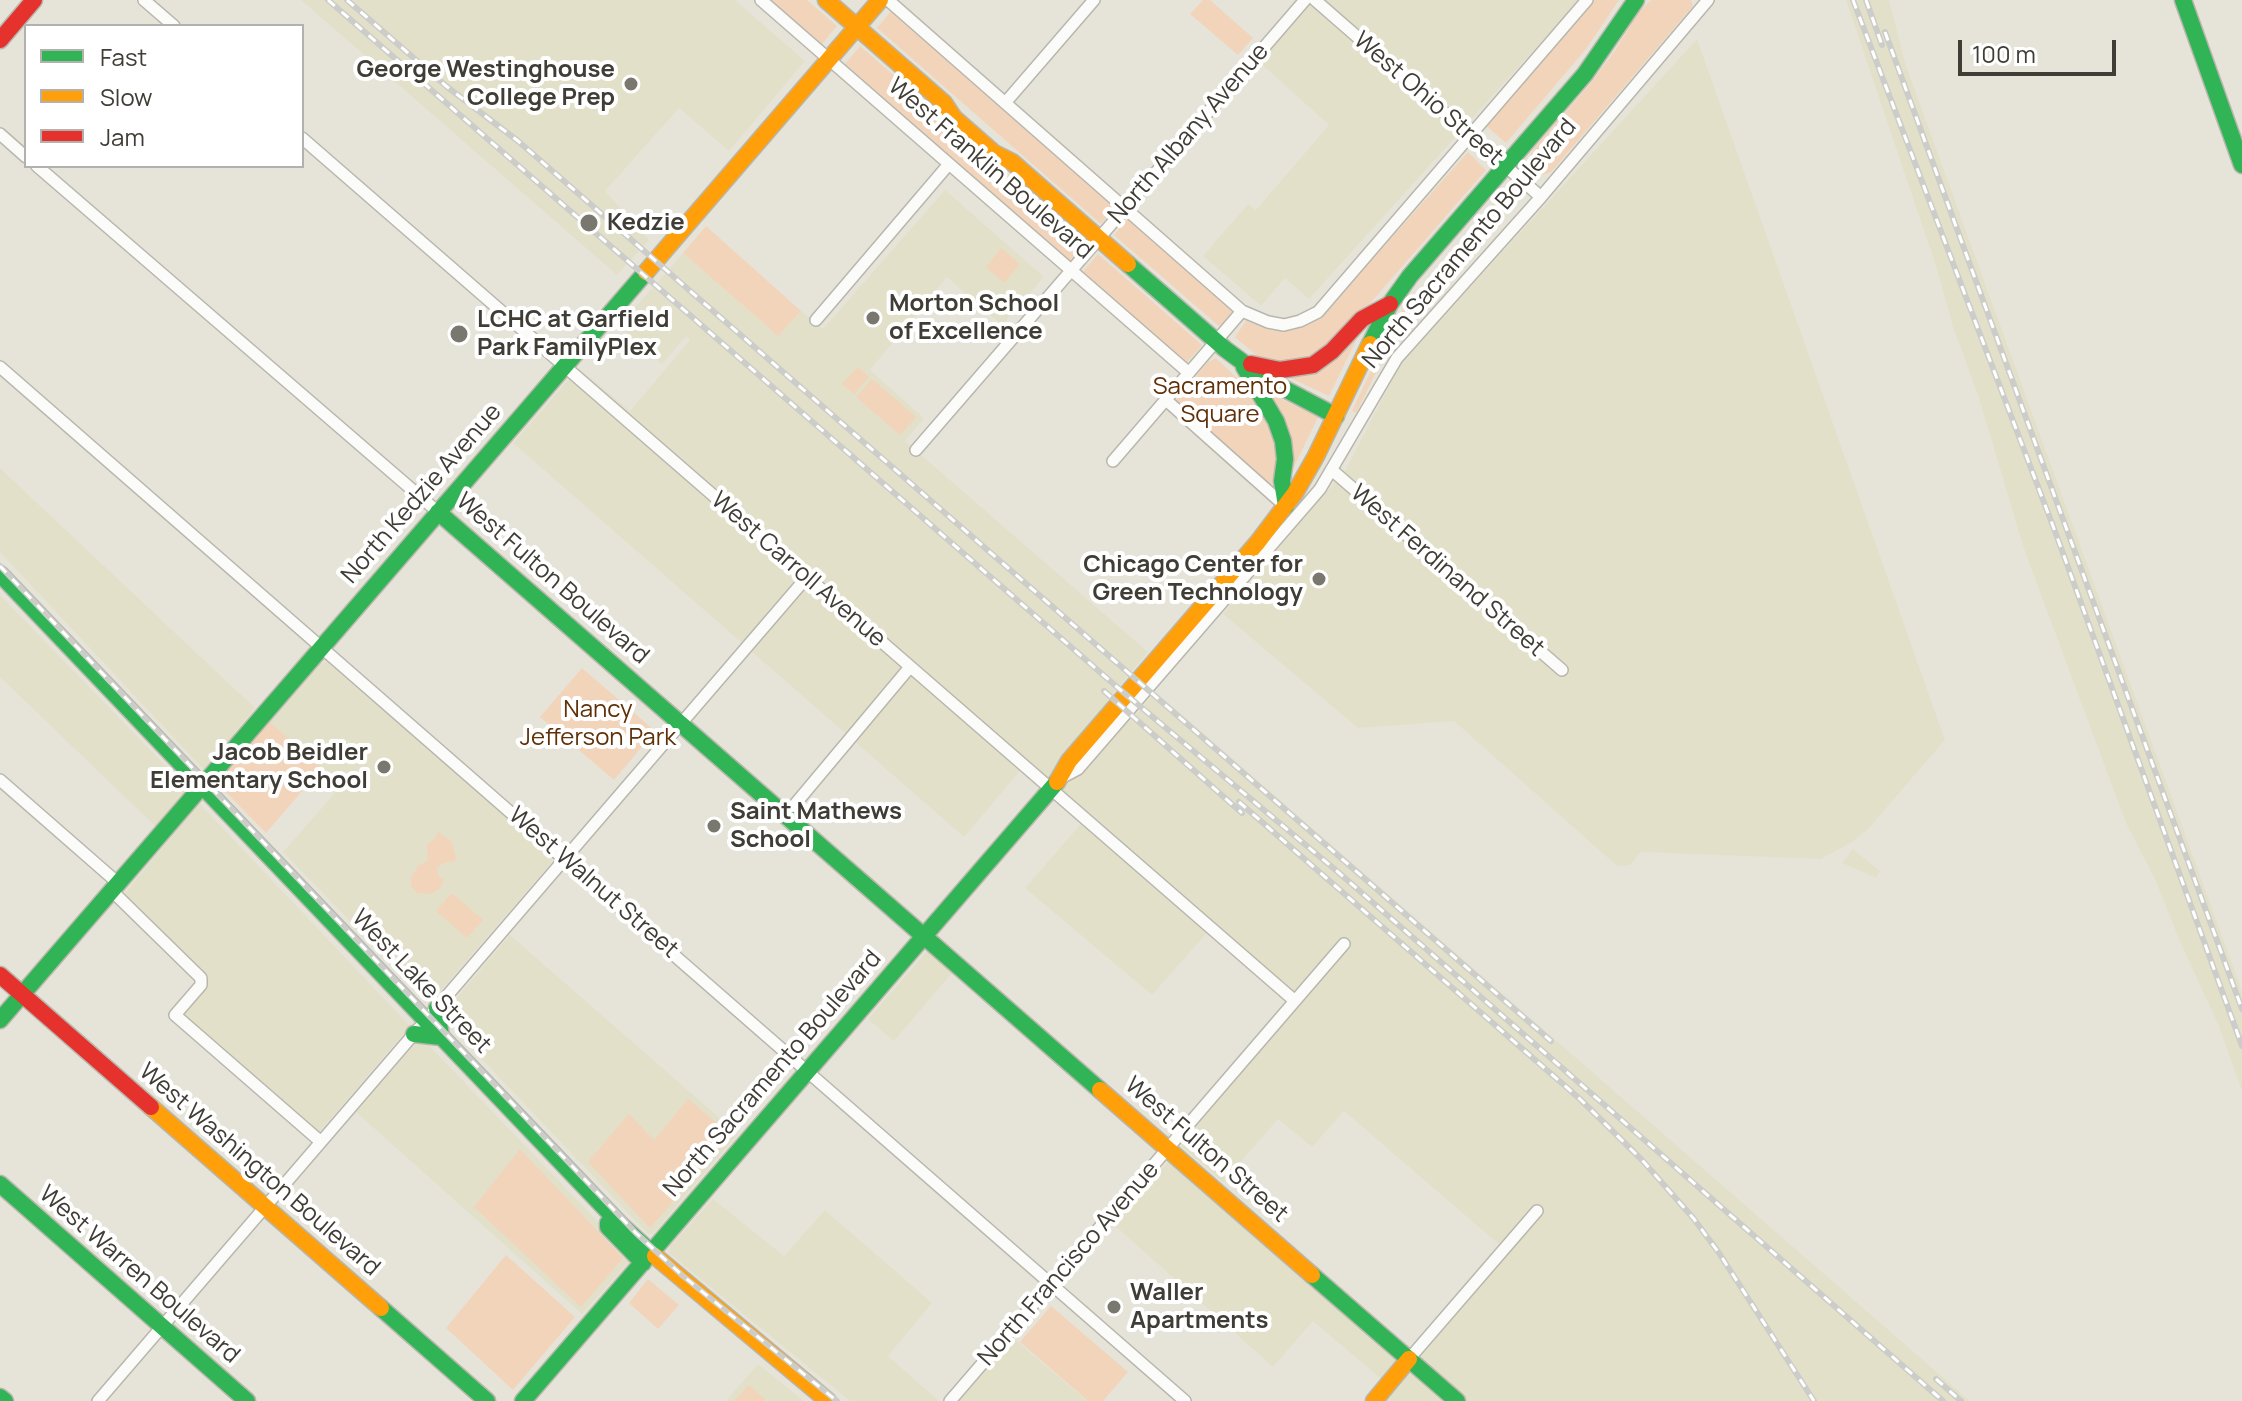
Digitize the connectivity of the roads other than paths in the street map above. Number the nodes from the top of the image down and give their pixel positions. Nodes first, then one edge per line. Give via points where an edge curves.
1 (34, 0) edge
2 (144, 0) edge
3 (761, 0) edge
4 (826, 0) edge
5 (880, 0) edge
6 (888, 0) edge
7 (1094, 0) edge
8 (1305, 0) edge
9 (1315, 0) edge
10 (1587, 0) edge
11 (1636, 0) edge
12 (2183, 0) edge
13 (1703, 2) edge
14 (172, 24) edge
15 (856, 27) junction
16 (0, 40) edge
17 (829, 59) junction
18 (1005, 103) junction
19 (0, 134) edge
20 (1470, 136) junction
21 (304, 140) edge
22 (24, 155) edge
23 (949, 164) junction
24 (2242, 165) edge
25 (1506, 167) junction
26 (39, 168) edge
27 (1541, 197) junction
28 (1126, 209) junction
29 (1099, 239) junction
30 (1071, 271) junction
31 (1390, 304) junction
32 (1242, 311) junction
33 (816, 320) dead end
34 (1216, 341) junction
35 (1241, 362) junction
36 (564, 366) junction
37 (0, 367) edge
38 (1189, 373) junction
39 (1166, 400) junction
40 (1336, 416) junction
41 (916, 450) dead end
42 (1113, 461) dead end
43 (1333, 471) junction
44 (1291, 511) junction
45 (438, 512) junction
46 (0, 574) edge
47 (807, 577) junction
48 (321, 647) junction
49 (910, 667) junction
50 (1562, 670) dead end
51 (681, 724) junction
52 (0, 780) edge
53 (1055, 784) junction
54 (202, 786) junction
55 (786, 815) junction
56 (565, 859) junction
57 (114, 887) junction
58 (924, 936) junction
59 (1344, 944) dead end
60 (0, 975) edge
61 (22, 994) junction
62 (1295, 1001) junction
63 (0, 1020) edge
64 (425, 1021) junction
65 (808, 1071) junction
66 (321, 1142) junction
67 (1168, 1148) junction
68 (0, 1184) edge
69 (265, 1207) junction
70 (606, 1209) junction
71 (1537, 1211) dead end
72 (650, 1254) junction
73 (1051, 1284) junction
74 (162, 1327) junction
75 (1409, 1359) junction
76 (0, 1397) edge
77 (1179, 1399) edge
78 (5, 1401) edge
79 (98, 1401) edge
80 (247, 1401) edge
81 (487, 1401) edge
82 (523, 1401) edge
83 (828, 1401) edge
84 (950, 1401) edge
85 (1374, 1401) edge
86 (1457, 1401) edge

1 - 16 street
2 - 14 street
3 - 17 street, West Franklin Boulevard
4 - 15 street, West Franklin Boulevard
5 - 15 street, North Kedzie Avenue
6 - 18 street
7 - 18 street
8 - 28 street, North Albany Avenue
9 - 20 street, West Ohio Street
10 - 20 street
11 - 25 street, North Sacramento Boulevard via 1585,74
12 - 24 street
13 - 27 street, North Sacramento Boulevard
15 - 17 street, North Kedzie Avenue
15 - 29 street, West Franklin Boulevard via 1000,145 1012,162
17 - 23 street, West Franklin Boulevard
17 - 36 street, North Kedzie Avenue
18 - 28 street
19 - 22 street
20 - 25 street, West Ohio Street
20 - 32 street via 1318,312 1284,325
21 - 36 street, West Carroll Avenue
23 - 30 street, West Franklin Boulevard
23 - 33 street
25 - 27 street, West Ohio Street
25 - 31 street, North Sacramento Boulevard
26 - 45 street, West Fulton Boulevard
27 - 43 street, North Sacramento Boulevard via 1397,358
28 - 29 street, North Albany Avenue
28 - 32 street
29 - 30 street, North Albany Avenue
29 - 34 street, West Franklin Boulevard
30 - 38 street, West Franklin Boulevard
30 - 41 street, North Albany Avenue
31 - 35 street via 1362,319 1313,365 1280,370
31 - 40 street, North Sacramento Boulevard
32 - 34 street
34 - 35 street, West Franklin Boulevard
34 - 38 street
35 - 40 street, West Franklin Boulevard
35 - 44 street via 1283,441 1282,481
36 - 45 street, North Kedzie Avenue
36 - 47 street, West Carroll Avenue
37 - 48 street, West Walnut Street
38 - 39 street
39 - 42 street
39 - 44 street
40 - 44 street, North Sacramento Boulevard
43 - 44 street, North Sacramento Boulevard
43 - 50 street, West Ferdinand Street
44 - 53 street, North Sacramento Boulevard via 1248,553 1069,761
45 - 48 street, North Kedzie Avenue
45 - 51 street, West Fulton Boulevard
46 - 54 street, West Lake Street
47 - 49 street, West Carroll Avenue
47 - 51 street
48 - 54 street, North Kedzie Avenue
48 - 56 street, West Walnut Street
49 - 53 street, West Carroll Avenue
49 - 55 street
51 - 55 street, West Fulton Boulevard
51 - 56 street
52 - 57 street
53 - 58 street, North Sacramento Boulevard
53 - 62 street, West Carroll Avenue
54 - 57 street, North Kedzie Avenue
54 - 64 street, West Lake Street
55 - 58 street, West Fulton Boulevard
56 - 64 street
56 - 65 street, West Walnut Street
57 - 61 street, North Kedzie Avenue
57 - 66 street via 201,978 201,985 175,1015
58 - 65 street, North Sacramento Boulevard
58 - 67 street, West Fulton Street
59 - 62 street, North Francisco Avenue
60 - 61 street, West Washington Boulevard
61 - 63 street, North Kedzie Avenue
61 - 69 street, West Washington Boulevard
62 - 67 street, North Francisco Avenue
64 - 66 street
64 - 70 street, West Lake Street
65 - 72 street, North Sacramento Boulevard
65 - 73 street, West Walnut Street
66 - 69 street
67 - 73 street, North Francisco Avenue
67 - 75 street, West Fulton Street
68 - 74 street, West Warren Boulevard
69 - 74 street
69 - 81 street, West Washington Boulevard
70 - 72 street, West Lake Street
70 - 72 street via 608,1227
71 - 75 street
72 - 82 street, North Sacramento Boulevard
72 - 83 street, West Lake Street
73 - 77 street, West Walnut Street
73 - 84 street, North Francisco Avenue
74 - 79 street
74 - 80 street, West Warren Boulevard
75 - 85 street
75 - 86 street, West Fulton Street
76 - 78 street

